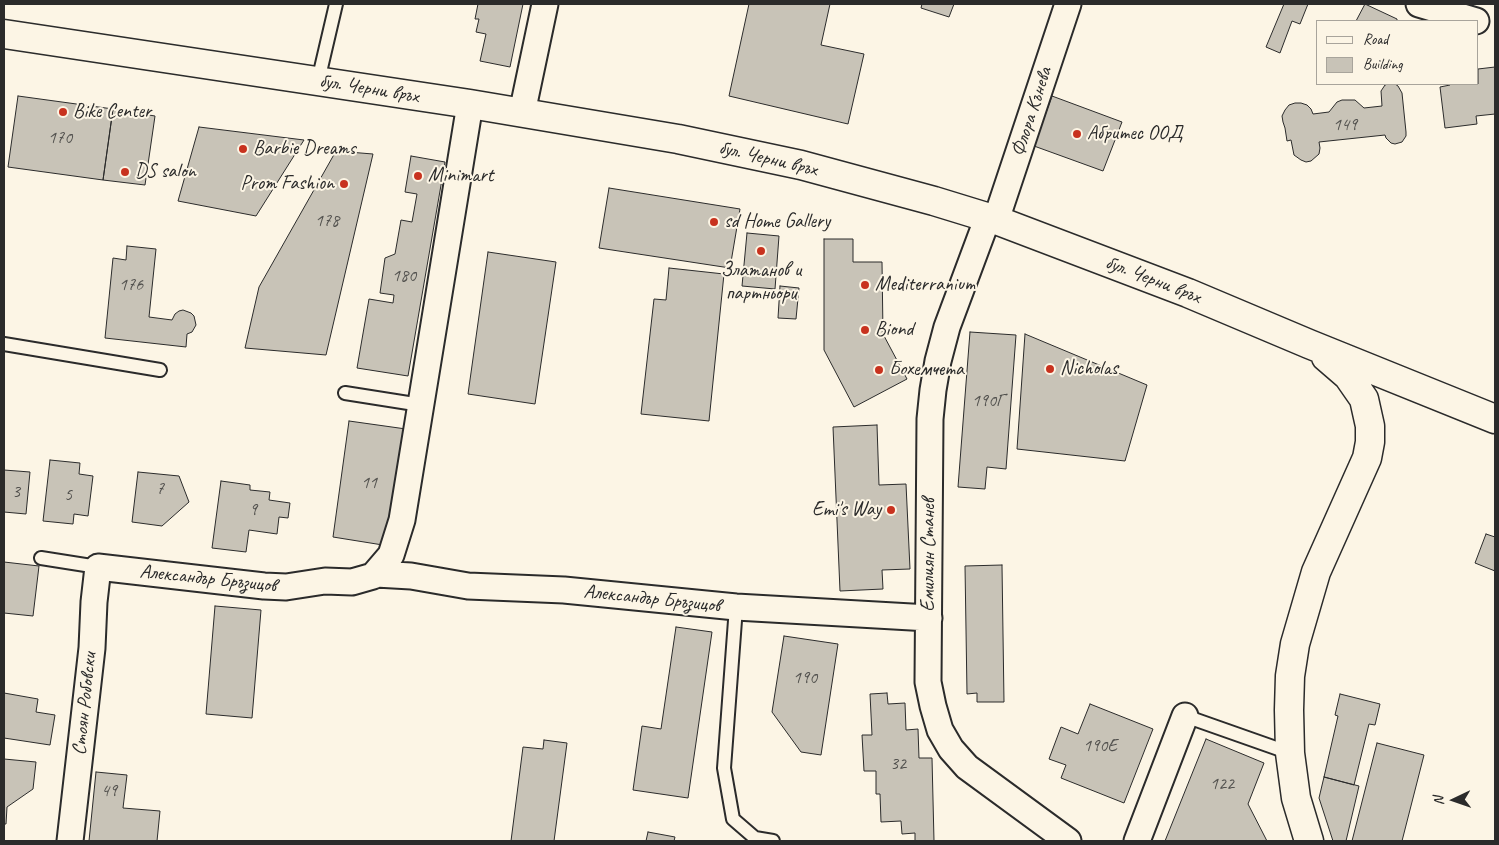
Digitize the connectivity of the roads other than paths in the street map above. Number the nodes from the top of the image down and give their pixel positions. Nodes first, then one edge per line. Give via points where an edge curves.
1 (336, 4) edge
2 (546, 4) edge
3 (1068, 4) edge
4 (1419, 4) edge
5 (1471, 20) edge
6 (1479, 22) edge
7 (1495, 26) edge
8 (4, 34) edge
9 (318, 81) junction
10 (470, 104) junction
11 (522, 113) junction
12 (992, 219) junction
13 (4, 344) edge
14 (1309, 344) junction
15 (160, 370) dead end
16 (345, 393) dead end
17 (421, 405) junction
18 (1495, 419) edge
19 (40, 558) dead end
20 (98, 567) junction
21 (376, 574) junction
22 (736, 607) junction
23 (929, 618) junction
24 (1185, 716) joint
25 (1290, 753) junction
26 (70, 841) edge
27 (773, 841) edge
28 (1068, 841) edge
29 (1137, 841) edge
30 (1309, 841) edge

1 - 9 lane
2 - 11 street
3 - 12 street, Флора Кънева
4 - 5 street
6 - 7 street
8 - 9 main road, бул. Черни връх
9 - 10 main road, бул. Черни връх
10 - 11 main road, бул. Черни връх
10 - 17 street
11 - 12 main road, бул. Черни връх via 678,139 801,165
12 - 14 main road, бул. Черни връх via 1188,293
12 - 23 street, Емилиян Станев via 948,327 933,390
13 - 15 lane
14 - 18 main road, бул. Черни връх
14 - 25 main road via 1337,365 1361,394 1368,413 1370,442 1316,572 1295,644 1290,676
16 - 17 lane
17 - 21 street via 402,520 391,555
19 - 20 lane
20 - 21 street, Александър Бръзицов via 286,587 352,582
20 - 26 street, Стоян Робовски
21 - 22 street, Александър Бръзицов via 411,576 468,586 564,590
22 - 23 street, Александър Бръзицов
22 - 27 lane via 724,768 734,819 755,838
23 - 28 street, Емилиян Станев via 928,682 940,730 951,749 967,767
24 - 25 lane
24 - 29 street
25 - 30 main road via 1296,798

